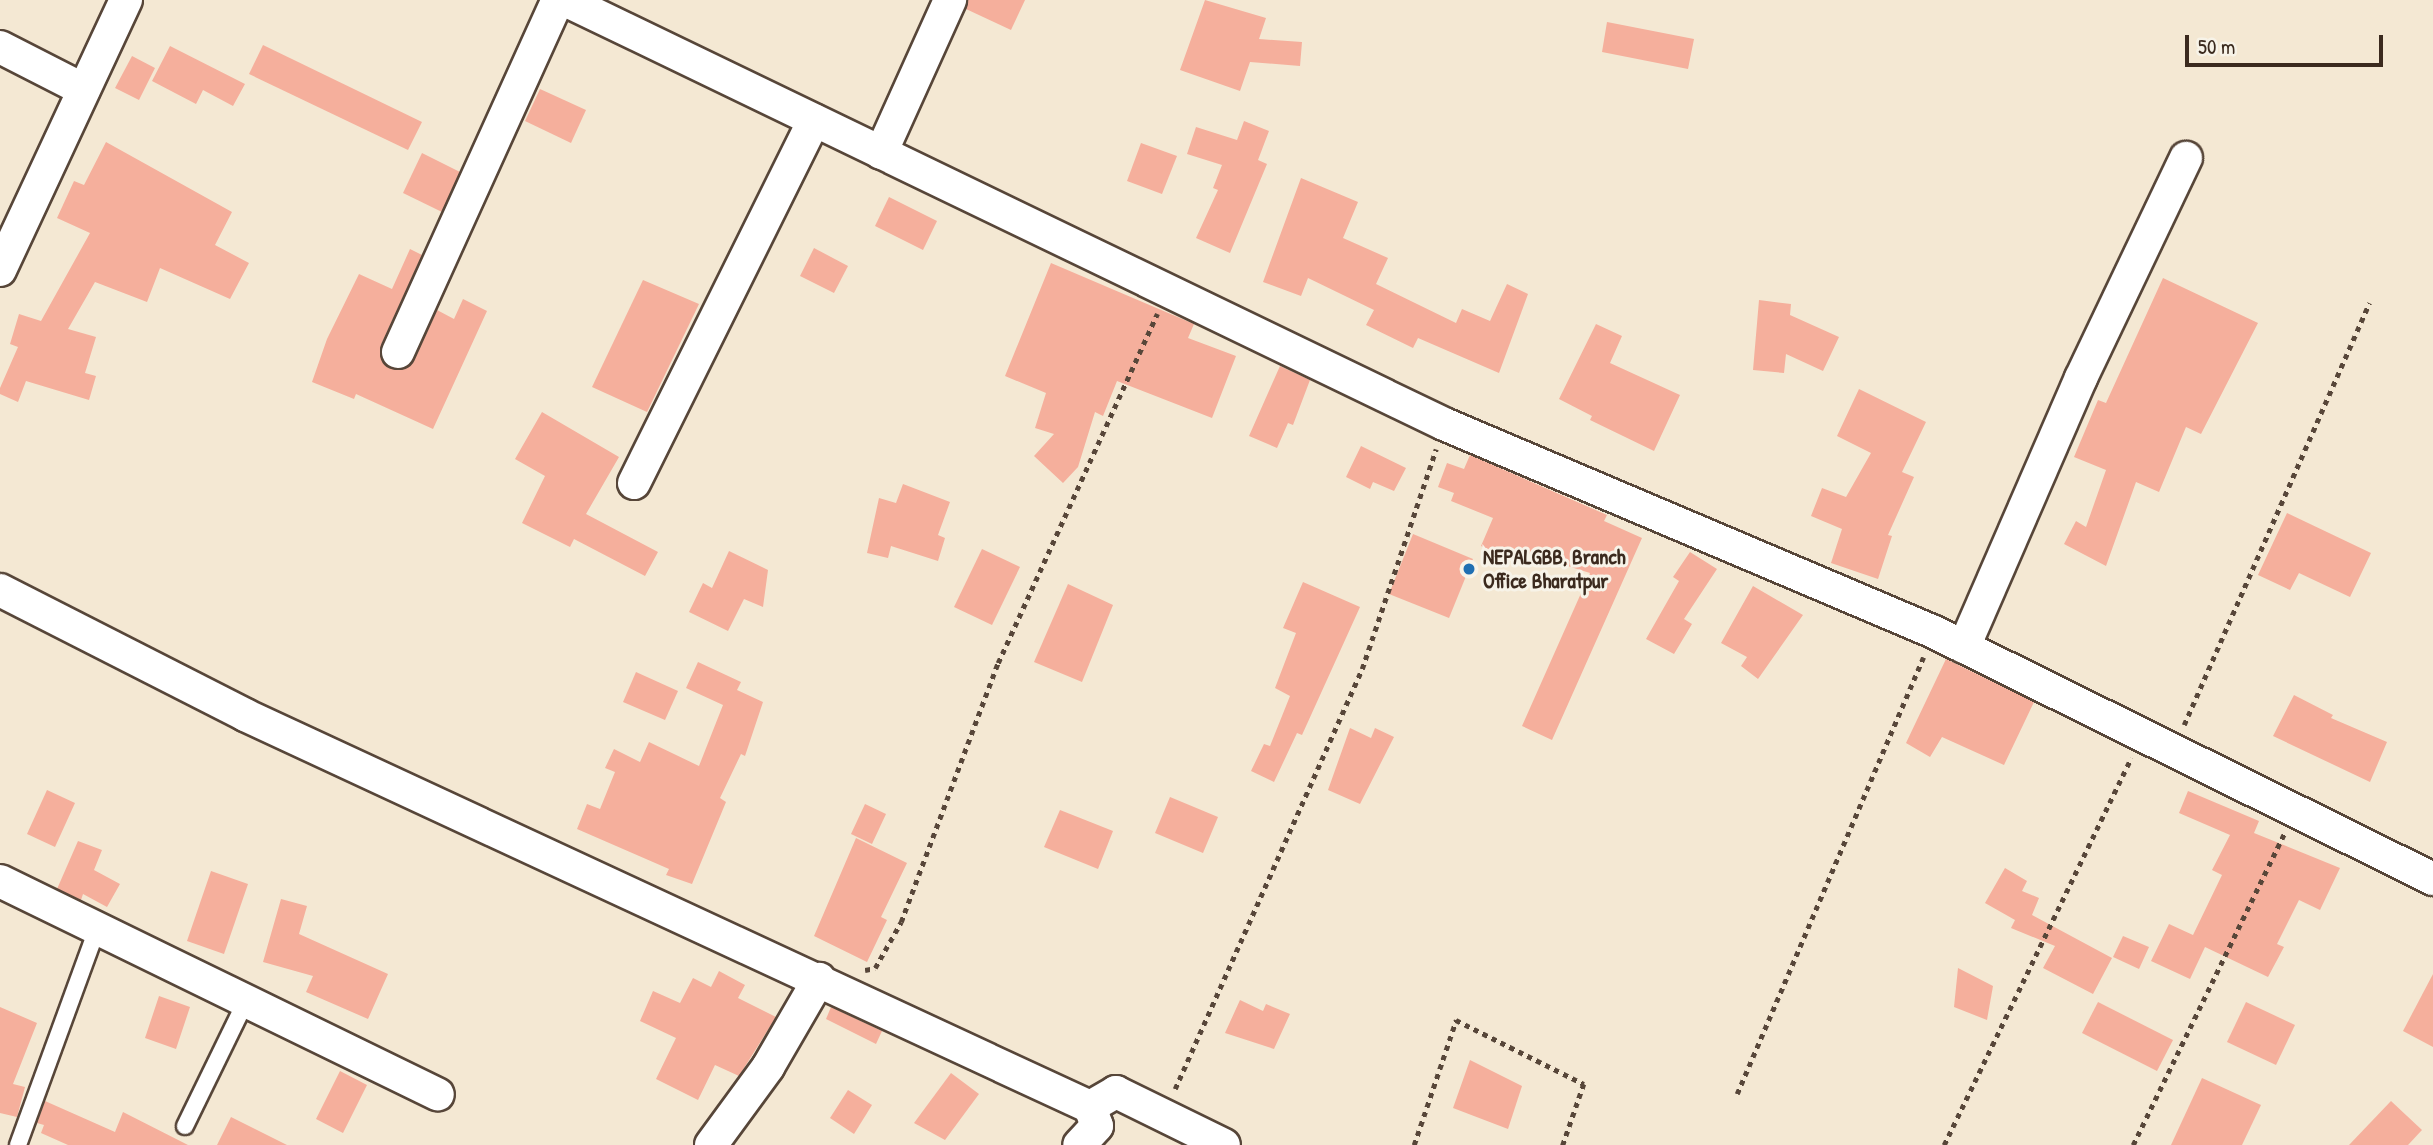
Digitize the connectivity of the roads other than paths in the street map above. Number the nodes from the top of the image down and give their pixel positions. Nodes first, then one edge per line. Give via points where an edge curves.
1 (126, 0) edge
2 (558, 0) edge
3 (565, 0) edge
4 (950, 0) edge
5 (0, 47) edge
6 (84, 90) junction
7 (814, 120) junction
8 (881, 153) junction
9 (2186, 159) dead end
10 (0, 270) edge
11 (398, 352) dead end
12 (634, 484) dead end
13 (0, 590) edge
14 (1965, 647) junction
15 (2433, 879) edge
16 (0, 881) edge
17 (97, 929) junction
18 (819, 979) junction
19 (246, 1001) junction
20 (438, 1095) dead end
21 (1090, 1107) junction
22 (185, 1126) dead end
23 (18, 1145) edge
24 (711, 1145) edge
25 (1079, 1145) edge
26 (1224, 1145) edge

1 - 6 street
2 - 11 street
3 - 7 street
4 - 8 street
5 - 6 street
6 - 10 street
7 - 8 street
7 - 12 street
8 - 14 street via 1444,424
9 - 14 street via 2081,378
13 - 18 street via 245,715
14 - 15 street
16 - 17 street
17 - 19 street
17 - 23 lane
18 - 21 street
18 - 24 street via 768,1067
19 - 20 street
19 - 22 lane
21 - 25 street via 1097,1126
21 - 26 street via 1116,1092

